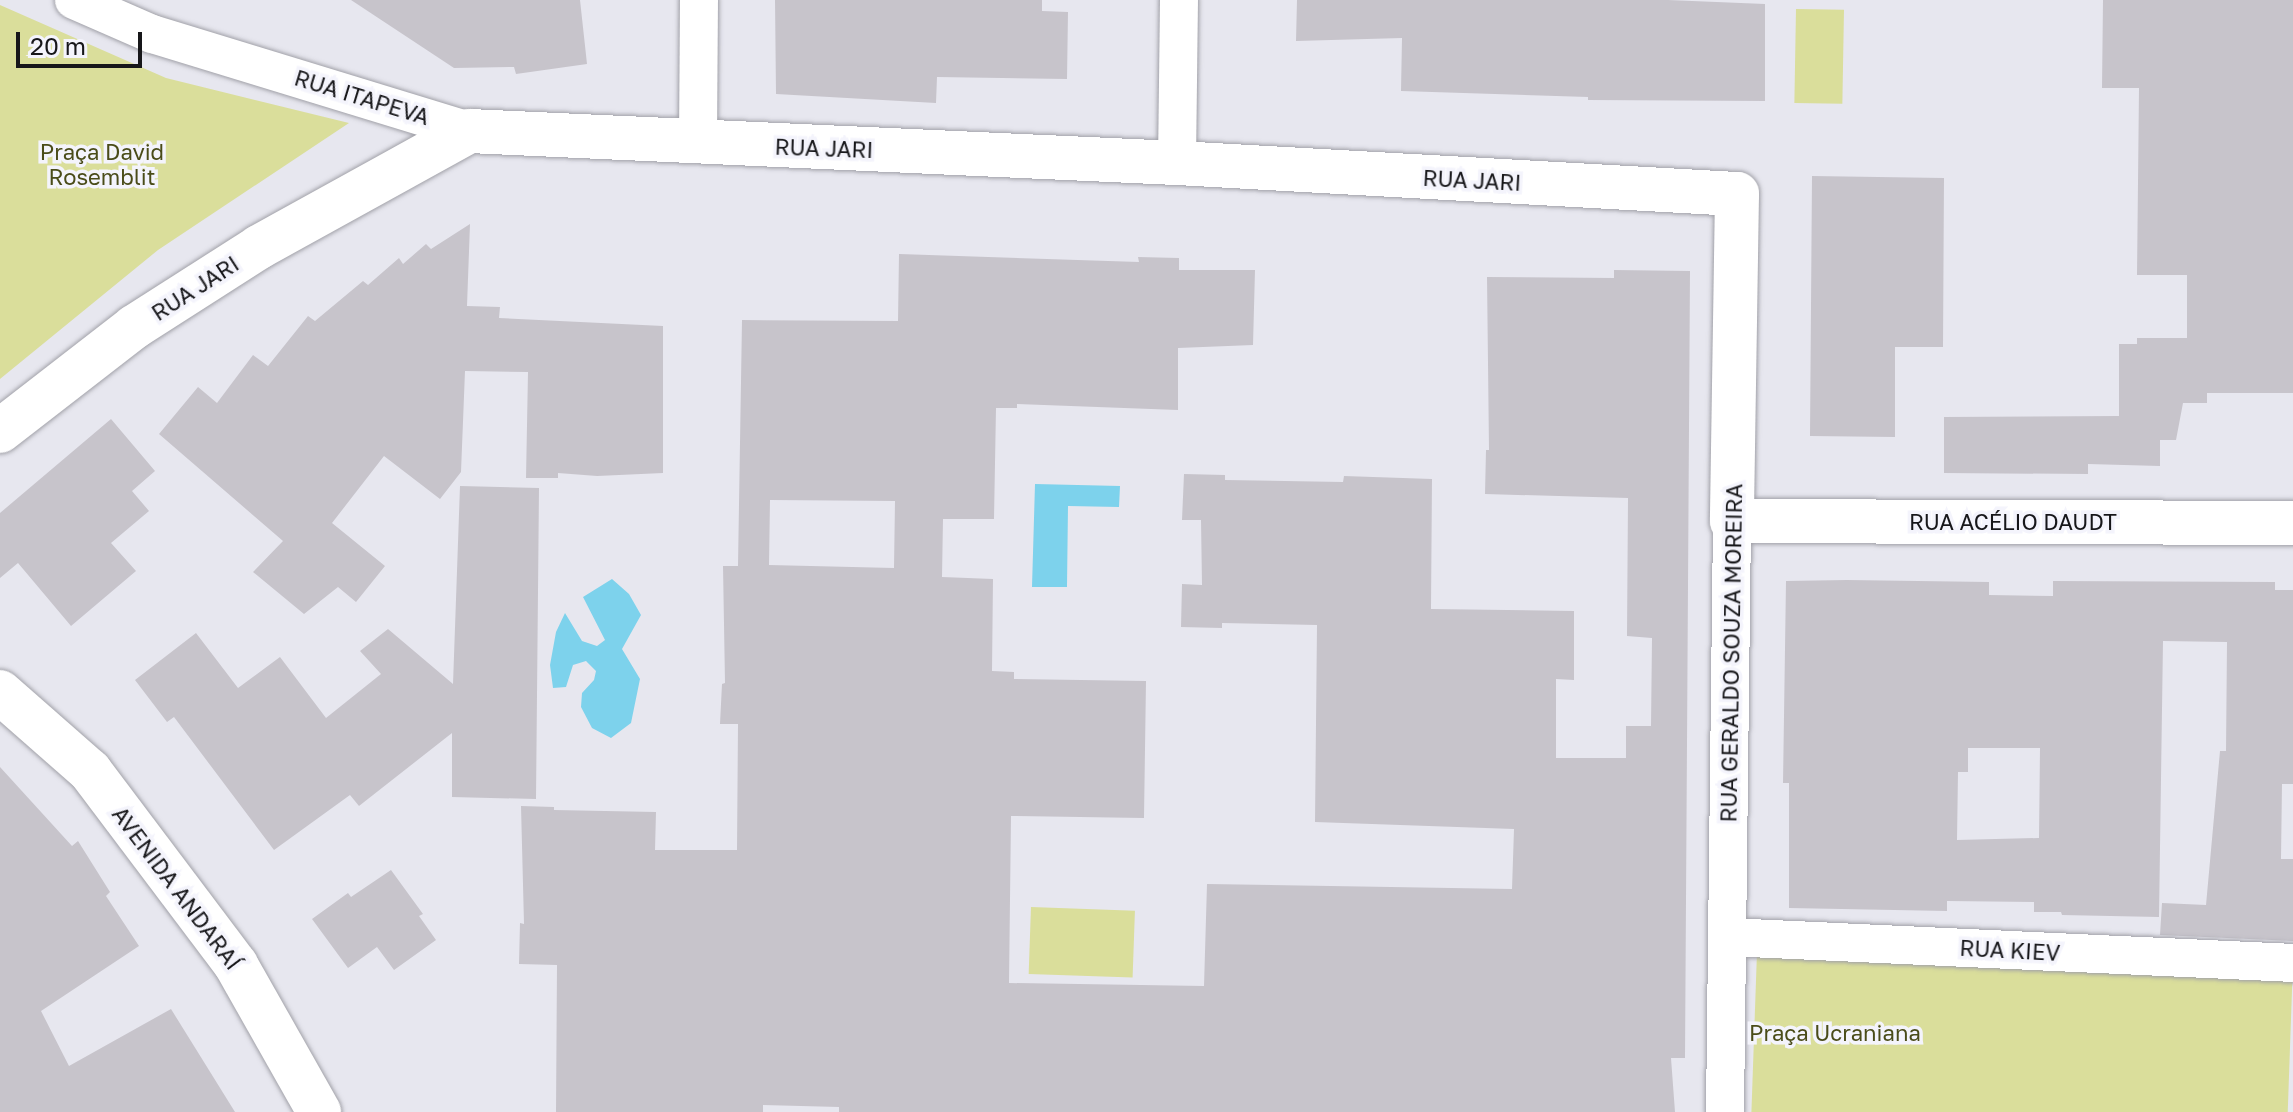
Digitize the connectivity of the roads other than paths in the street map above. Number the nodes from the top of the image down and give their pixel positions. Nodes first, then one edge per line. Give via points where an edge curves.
1 (74, 0) edge
2 (699, 0) edge
3 (1179, 0) edge
4 (469, 131) junction
5 (698, 141) junction
6 (1177, 163) junction
7 (1737, 194) joint
8 (0, 431) edge
9 (1732, 521) junction
10 (2293, 523) edge
11 (0, 692) edge
12 (1728, 937) junction
13 (2293, 963) edge
14 (319, 1112) edge
15 (1725, 1112) edge

1 - 4 street, RUA ITAPEVA via 152,34
2 - 5 street
3 - 6 street
4 - 5 street, RUA JARI
4 - 8 street, RUA JARI via 259,247 134,327
5 - 6 street, RUA JARI
6 - 7 street, RUA JARI
7 - 9 street, RUA GERALDO SOUZA MOREIRA
9 - 10 street, RUA ACÉLIO DAUDT
9 - 12 street, RUA GERALDO SOUZA MOREIRA
11 - 14 street, AVENIDA ANDARAÍ via 90,771 236,965
12 - 13 street, RUA KIEV
12 - 15 street, RUA GERALDO SOUZA MOREIRA

